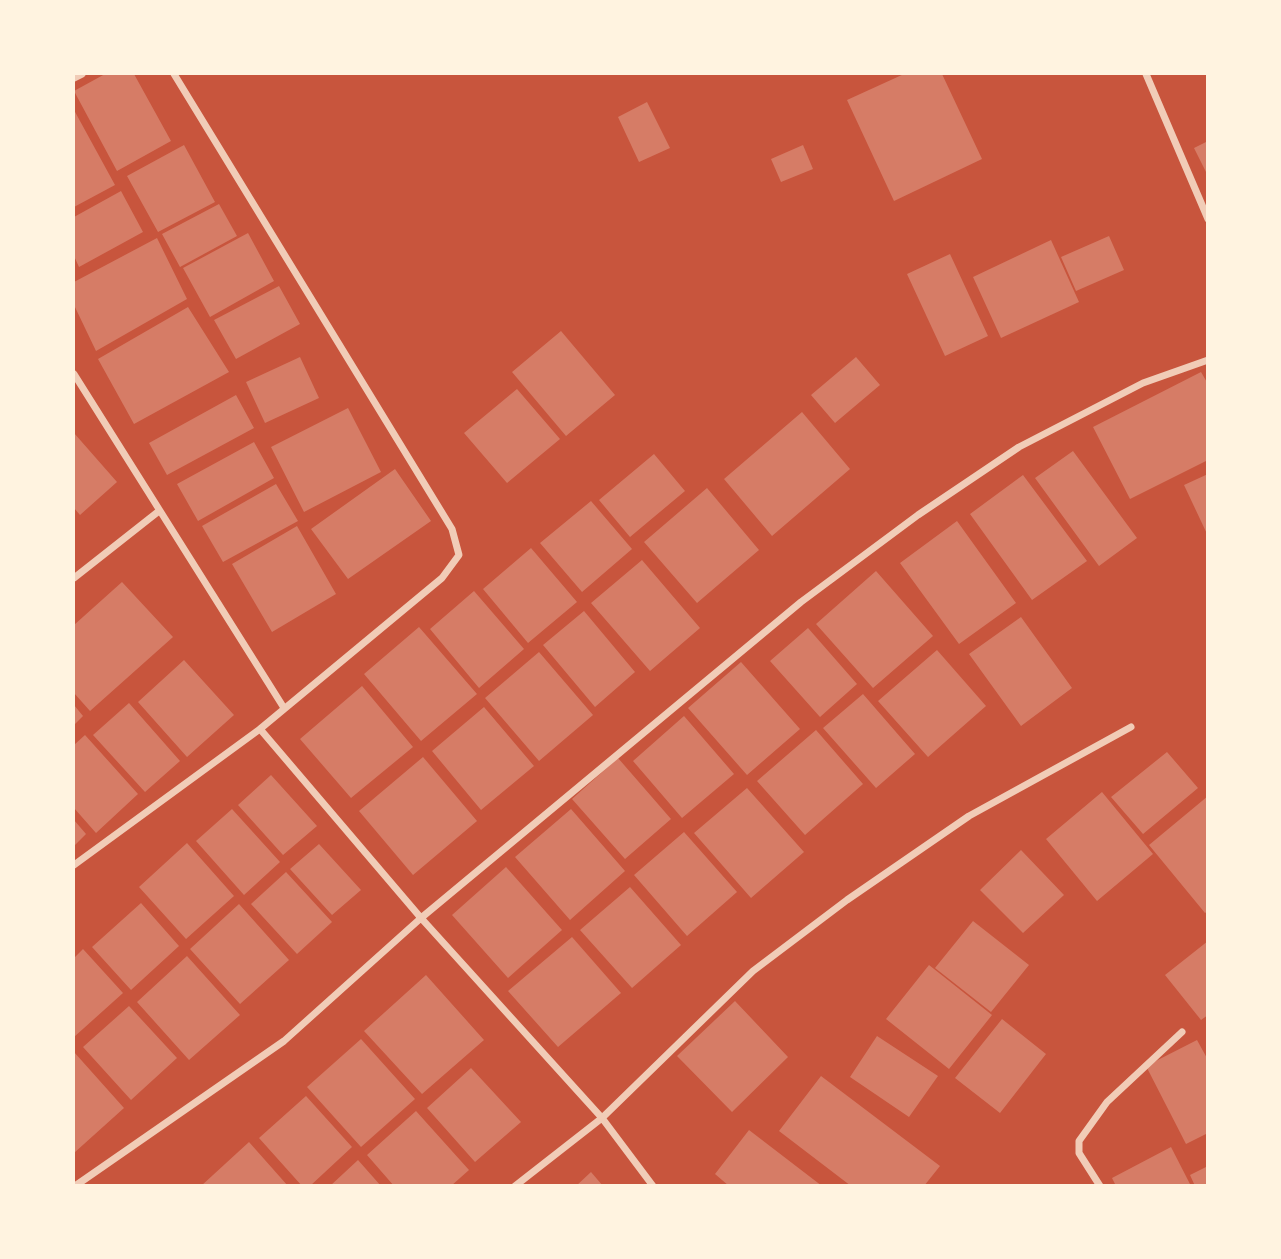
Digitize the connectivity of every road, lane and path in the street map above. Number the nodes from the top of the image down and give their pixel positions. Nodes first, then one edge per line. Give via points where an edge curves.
1 (82, 74) edge
2 (174, 74) edge
3 (1146, 74) edge
4 (74, 78) edge
5 (1208, 219) edge
6 (1208, 360) edge
7 (74, 374) edge
8 (159, 511) junction
9 (74, 578) edge
10 (284, 708) junction
11 (1131, 727) dead end
12 (260, 729) junction
13 (74, 865) edge
14 (421, 918) junction
15 (1182, 1032) dead end
16 (602, 1118) junction
17 (75, 1185) edge
18 (515, 1185) edge
19 (653, 1185) edge
20 (1100, 1185) edge

1 - 4 street
2 - 10 street via 452,529 458,555 442,578
3 - 5 street
6 - 14 street via 1143,383 1019,447 918,515 800,602
7 - 8 street
8 - 9 street
8 - 10 street
10 - 12 street
11 - 16 street via 969,816 847,900 753,971
12 - 13 street
12 - 14 street
14 - 16 street
14 - 17 street via 284,1041
15 - 20 street via 1107,1102 1079,1140 1079,1153
16 - 18 street
16 - 19 street

